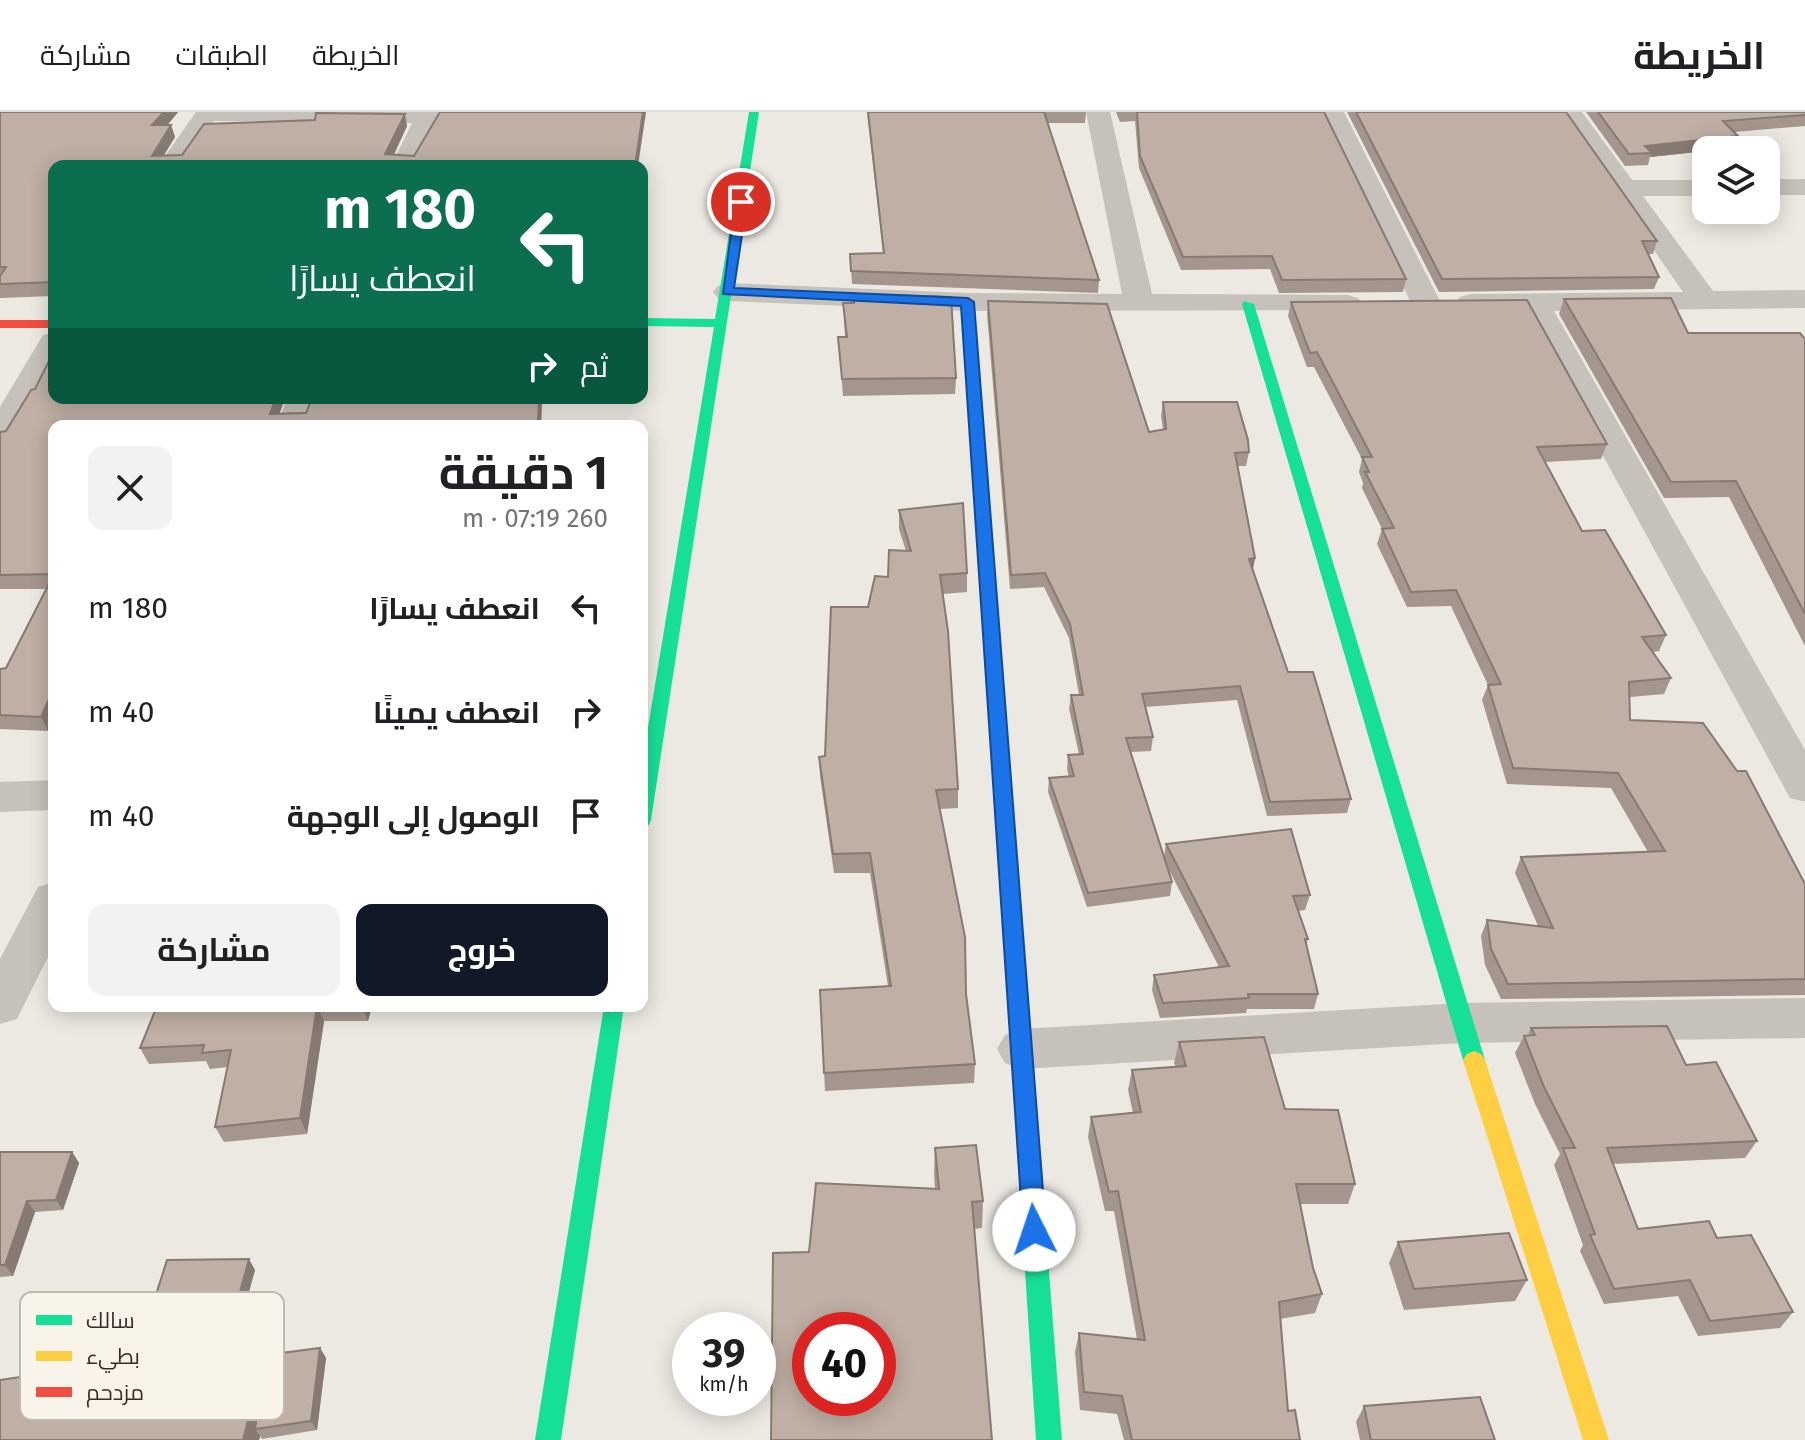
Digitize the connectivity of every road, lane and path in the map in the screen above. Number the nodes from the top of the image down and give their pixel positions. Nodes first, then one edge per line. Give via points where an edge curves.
1 (754, 112) edge
2 (1098, 112) edge
3 (1332, 112) edge
4 (1570, 112) edge
5 (208, 113) edge
6 (429, 114) edge
7 (175, 160) edge
8 (407, 160) edge
9 (1780, 187) edge
10 (1805, 187) edge
11 (1625, 188) junction
12 (1692, 188) edge
13 (728, 292) junction
14 (1805, 299) edge
15 (1704, 300) junction
16 (968, 302) junction
17 (1534, 302) junction
18 (1139, 303) junction
19 (1426, 303) junction
20 (1248, 304) junction
21 (648, 322) edge
22 (721, 323) junction
23 (0, 324) edge
24 (48, 324) edge
25 (48, 351) edge
26 (0, 435) edge
27 (648, 770) edge
28 (1805, 787) edge
29 (48, 795) edge
30 (0, 797) edge
31 (48, 911) edge
32 (0, 1005) edge
33 (613, 1012) edge
34 (1805, 1018) edge
35 (1462, 1023) junction
36 (1022, 1049) junction
37 (548, 1440) edge
38 (1049, 1440) edge
39 (1596, 1440) edge

1 - 13 street
2 - 18 street
3 - 19 street
4 - 11 street
5 - 6 street
5 - 7 street
6 - 8 street
9 - 10 street
11 - 12 street
11 - 15 street
13 - 16 street
13 - 22 street
14 - 15 street
15 - 17 street
16 - 18 street
16 - 36 street
17 - 19 street
17 - 28 street
18 - 20 street
19 - 20 street
20 - 35 street
21 - 22 street
22 - 27 street
23 - 24 street
25 - 26 street
29 - 30 street
31 - 32 street
33 - 37 street
34 - 35 street
35 - 36 street
35 - 39 street
36 - 38 street

